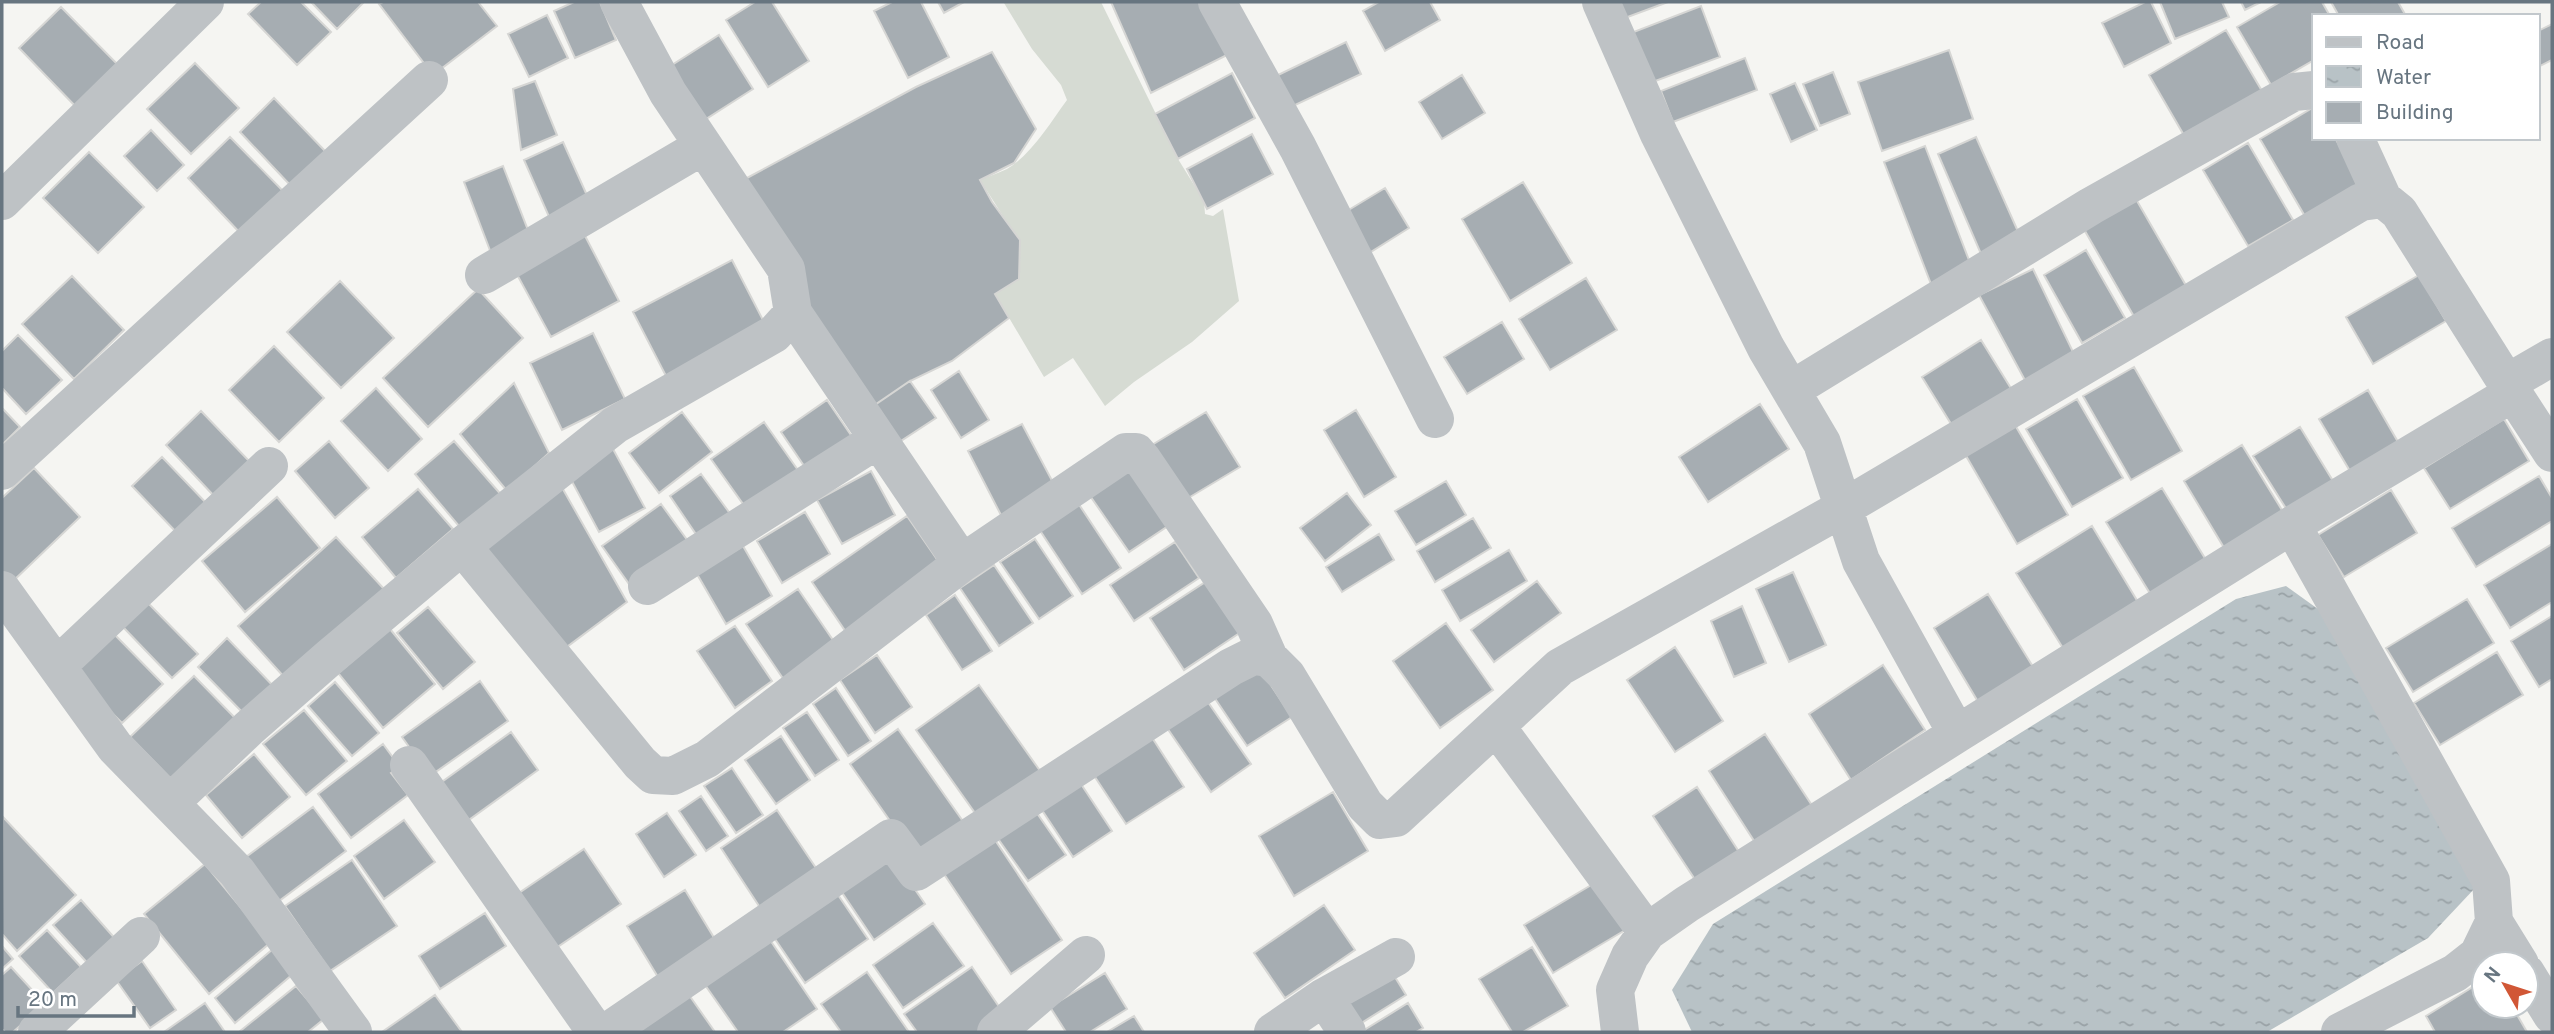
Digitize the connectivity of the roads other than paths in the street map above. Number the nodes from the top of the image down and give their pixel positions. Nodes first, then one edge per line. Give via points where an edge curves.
1 (205, 2) edge
2 (619, 2) edge
3 (1217, 2) edge
4 (1601, 2) edge
5 (429, 80) dead end
6 (2312, 90) edge
7 (2356, 140) edge
8 (703, 146) junction
9 (2382, 199) junction
10 (2, 201) edge
11 (484, 275) dead end
12 (793, 313) junction
13 (2552, 357) edge
14 (2510, 388) junction
15 (1791, 390) junction
16 (1435, 419) dead end
17 (877, 440) junction
18 (2552, 453) edge
19 (269, 466) dead end
20 (2, 471) edge
21 (1843, 508) junction
22 (2292, 525) junction
23 (462, 546) junction
24 (962, 563) junction
25 (647, 586) dead end
26 (7, 607) edge
27 (1269, 658) junction
28 (57, 666) junction
29 (1496, 726) junction
30 (1956, 734) junction
31 (409, 765) dead end
32 (170, 803) junction
33 (2494, 922) junction
34 (1647, 932) junction
35 (141, 936) dead end
36 (2511, 950) edge
37 (1086, 955) dead end
38 (1396, 957) dead end
39 (2540, 996) edge
40 (1324, 997) junction
41 (2552, 1015) edge
42 (37, 1032) edge
43 (353, 1032) edge
44 (596, 1032) edge
45 (607, 1032) edge
46 (996, 1032) edge
47 (1273, 1032) edge
48 (1347, 1032) edge
49 (1620, 1032) edge
50 (2340, 1032) edge

1 - 10 street
2 - 8 street via 668,93
3 - 16 street via 1298,148
4 - 15 street via 1659,134
5 - 20 street
6 - 15 street via 2294,92 2091,206
7 - 9 street
8 - 11 street
8 - 12 street via 786,269
9 - 14 street via 2399,212
9 - 21 street via 2361,202
12 - 17 street
12 - 23 street via 774,334 615,425
13 - 14 street
14 - 18 street
14 - 22 street
15 - 21 street via 1822,443
17 - 24 street
17 - 25 street
19 - 28 street
21 - 29 street via 1560,667
21 - 30 street via 1861,561
22 - 30 street
22 - 33 street via 2491,881
23 - 24 street via 640,763 653,775 673,776 707,759
23 - 32 street via 248,727
24 - 27 street via 1126,452 1136,452 1254,624
26 - 28 street
27 - 29 street via 1287,676 1365,805 1380,820 1396,818
27 - 45 street via 1252,656 1231,667 916,872 891,838
28 - 32 street via 116,747
29 - 34 street
30 - 34 street
31 - 44 street
32 - 43 street via 237,872
33 - 36 street
33 - 50 street via 2478,955 2455,973
34 - 49 street via 1615,990
35 - 42 street
37 - 46 street
38 - 40 street
39 - 41 street
40 - 47 street
40 - 48 street

